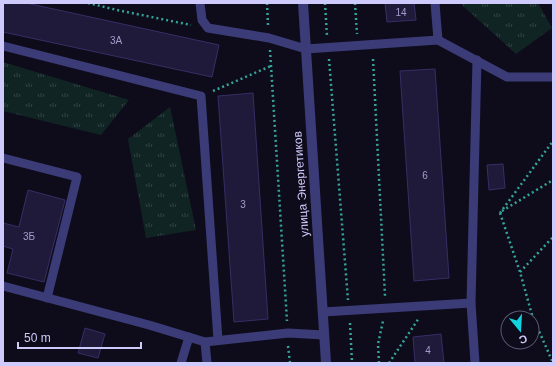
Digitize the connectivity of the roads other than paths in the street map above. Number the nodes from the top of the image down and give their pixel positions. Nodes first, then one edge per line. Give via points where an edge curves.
1 (200, 3) edge
2 (302, 3) edge
3 (435, 3) edge
4 (438, 40) junction
5 (3, 46) edge
6 (306, 49) junction
7 (477, 60) junction
8 (553, 77) edge
9 (3, 158) edge
10 (3, 286) edge
11 (47, 298) junction
12 (471, 303) junction
13 (323, 312) junction
14 (324, 335) junction
15 (189, 337) junction
16 (218, 340) junction
17 (205, 342) junction
18 (182, 363) edge
19 (207, 363) edge
20 (326, 363) edge
21 (475, 363) edge

1 - 6 lane via 202,20 208,28 269,38
2 - 6 street, улица Энергетиков
3 - 4 lane
4 - 6 lane
4 - 7 lane
5 - 16 lane via 201,96
6 - 13 street, улица Энергетиков
7 - 8 lane via 507,77
7 - 12 lane
9 - 11 lane via 77,177
10 - 11 lane
11 - 15 lane
12 - 13 lane
12 - 21 lane
13 - 14 street, улица Энергетиков
14 - 16 lane via 288,333
14 - 20 street, улица Энергетиков
15 - 17 lane
15 - 18 lane
16 - 17 lane
17 - 19 lane

